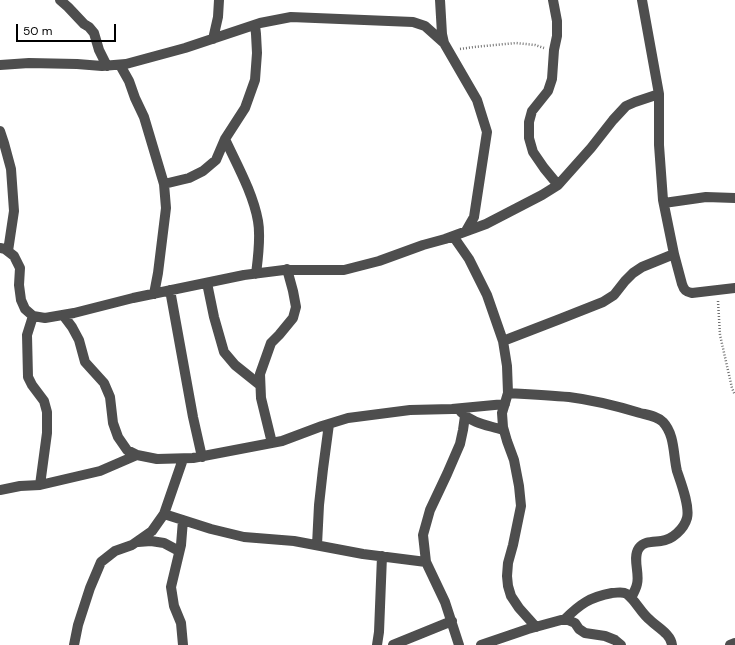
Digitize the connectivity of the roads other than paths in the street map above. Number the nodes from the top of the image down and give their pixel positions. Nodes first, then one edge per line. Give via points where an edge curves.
1 (60, 0) edge
2 (219, 0) edge
3 (440, 0) edge
4 (553, 0) edge
5 (642, 0) edge
6 (255, 25) junction
7 (213, 39) junction
8 (447, 47) junction
9 (0, 65) edge
10 (120, 65) junction
11 (107, 66) junction
12 (659, 94) junction
13 (0, 131) edge
14 (225, 139) junction
15 (164, 184) junction
16 (558, 185) junction
17 (735, 198) edge
18 (664, 203) junction
19 (466, 231) junction
20 (453, 236) junction
21 (4, 249) edge
22 (674, 254) junction
23 (287, 269) junction
24 (256, 274) junction
25 (207, 283) junction
26 (735, 288) edge
27 (170, 290) junction
28 (154, 294) junction
29 (62, 315) junction
30 (33, 316) junction
31 (503, 341) junction
32 (260, 385) junction
33 (508, 393) junction
34 (505, 404) junction
35 (457, 408) junction
36 (465, 416) junction
37 (329, 424) junction
38 (503, 430) junction
39 (272, 443) junction
40 (137, 455) junction
41 (202, 457) junction
42 (183, 459) junction
43 (40, 485) junction
44 (0, 490) edge
45 (164, 514) junction
46 (183, 520) junction
47 (136, 542) junction
48 (317, 545) junction
49 (179, 551) junction
50 (382, 556) junction
51 (426, 562) junction
52 (631, 598) junction
53 (564, 620) junction
54 (452, 622) junction
55 (536, 627) junction
56 (735, 643) edge
57 (74, 645) edge
58 (183, 645) edge
59 (377, 645) edge
60 (393, 645) edge
61 (460, 645) edge
62 (482, 645) edge
63 (621, 645) edge
64 (672, 645) edge
65 (730, 645) edge

1 - 11 street via 84,24 90,26
2 - 7 street
3 - 8 street via 442,34
4 - 16 street via 557,36 552,79 548,91 532,111 529,138 533,152
5 - 12 street
6 - 7 street
6 - 8 street via 291,17 413,22 425,26
6 - 14 street via 255,80 245,108
7 - 10 street
8 - 19 street via 477,100 487,132 474,218
9 - 11 street via 29,63
10 - 11 street
10 - 15 street via 144,117
12 - 16 street via 626,106
12 - 18 street via 659,145
13 - 21 street via 11,169 14,211
14 - 15 street via 216,160 203,171 189,178
14 - 24 street via 252,199 259,222
15 - 28 street via 166,208
16 - 19 street via 542,196 486,224
17 - 18 street via 706,197
18 - 22 street
19 - 20 street
20 - 23 street via 344,270
20 - 31 street via 469,259 487,295
21 - 30 street via 14,256 20,268 21,300 25,309
22 - 26 street via 682,284 687,292
22 - 31 street via 633,273 614,295 603,302
23 - 24 street
23 - 32 street via 296,307 293,318 270,343 260,374
24 - 25 street
25 - 27 street
25 - 32 street via 224,352 235,365
27 - 28 street
27 - 41 street
28 - 29 street
29 - 30 street via 45,318
29 - 40 street via 72,326 79,340 85,362 104,383 110,397 113,423 118,437 127,450
30 - 43 street via 27,335 28,377 44,401 47,412 47,433
31 - 33 street
32 - 39 street
33 - 34 street
33 - 52 street via 570,397 610,404 658,418 667,427 688,517 672,537 662,541 650,541 638,549 637,584
34 - 35 street
34 - 38 street via 502,413
35 - 36 street
35 - 37 street via 378,414 348,418
36 - 38 street via 479,424
36 - 51 street via 460,444 430,510 423,535
37 - 39 street
37 - 48 street
38 - 55 street via 514,460 521,506 508,563 508,586 519,608
39 - 41 street
40 - 42 street via 157,459
40 - 43 street via 100,471
41 - 42 street
42 - 45 street
43 - 44 street
45 - 46 street
45 - 47 street via 152,531
46 - 48 street via 244,537
46 - 49 street
47 - 49 street via 164,543
47 - 57 street via 115,551 101,562 90,588
48 - 50 street
49 - 58 street via 171,587 174,606 181,623
50 - 51 street
50 - 59 street
51 - 54 street
52 - 53 street via 621,592 597,597 584,603
52 - 64 street via 644,615 670,638
53 - 55 street
53 - 63 street via 575,623 585,633 605,636
54 - 60 street
54 - 61 street
55 - 62 street
56 - 65 street

